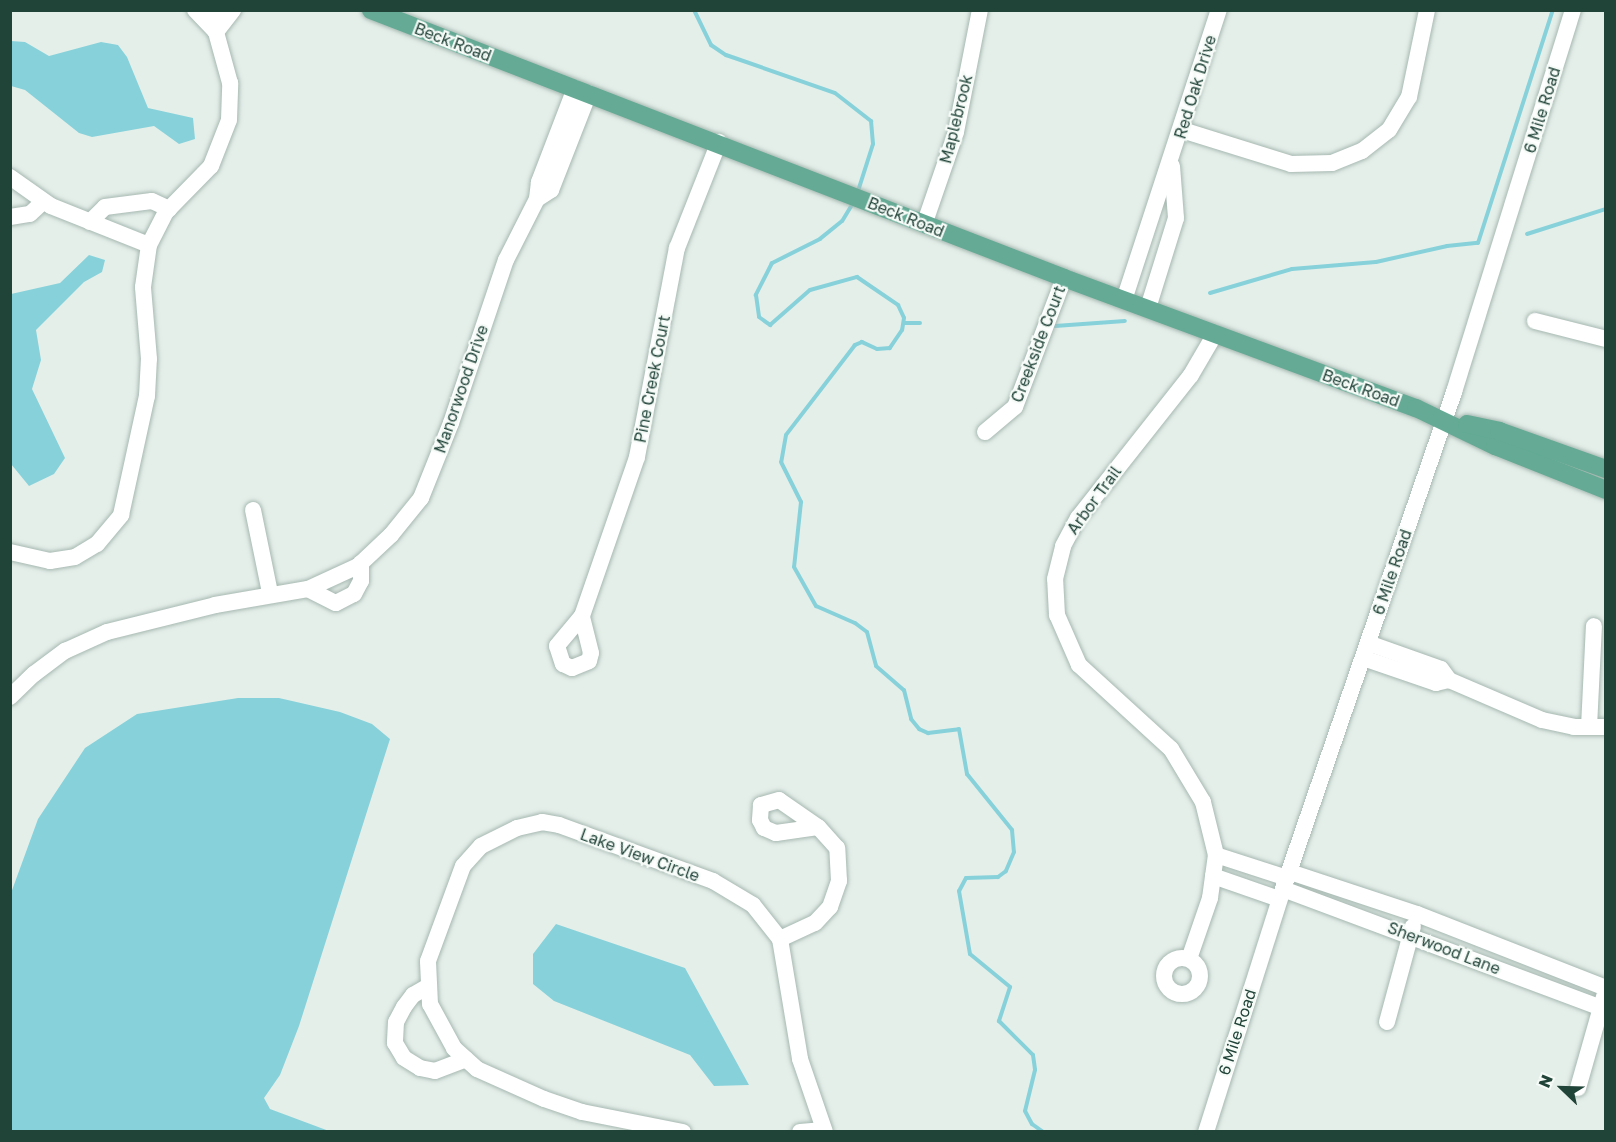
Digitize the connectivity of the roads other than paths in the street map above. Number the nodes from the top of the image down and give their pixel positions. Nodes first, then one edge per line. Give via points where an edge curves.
1 (195, 10) edge
2 (215, 10) edge
3 (233, 10) edge
4 (371, 10) edge
5 (980, 10) edge
6 (1219, 10) edge
7 (1427, 10) edge
8 (1573, 10) edge
9 (216, 32) junction
10 (582, 90) junction
11 (1182, 130) junction
12 (719, 142) junction
13 (1172, 163) junction
14 (10, 177) edge
15 (43, 202) junction
16 (169, 209) junction
17 (10, 217) edge
18 (90, 222) junction
19 (924, 225) junction
20 (149, 245) junction
21 (1064, 278) junction
22 (1124, 300) junction
23 (1148, 308) junction
24 (1535, 321) dead end
25 (1215, 334) junction
26 (1605, 339) edge
27 (1443, 419) junction
28 (984, 432) dead end
29 (1605, 469) edge
30 (1605, 490) edge
31 (253, 510) dead end
32 (10, 552) edge
33 (361, 563) junction
34 (308, 589) junction
35 (270, 593) junction
36 (582, 616) dead end
37 (1593, 626) dead end
38 (1365, 650) junction
39 (10, 697) edge
40 (1597, 727) edge
41 (818, 827) dead end
42 (1216, 855) junction
43 (1213, 876) junction
44 (1285, 884) junction
45 (1417, 914) junction
46 (1410, 934) junction
47 (780, 939) junction
48 (1189, 959) dead end
49 (428, 987) junction
50 (1605, 988) edge
51 (1604, 1004) edge
52 (1387, 1022) dead end
53 (466, 1059) junction
54 (1578, 1088) dead end
55 (682, 1131) edge
56 (800, 1131) edge
57 (824, 1131) edge
58 (1206, 1131) edge

1 - 9 street
2 - 9 street
3 - 9 street
4 - 10 main road, Beck Road
5 - 19 street, Maplebrook via 956,132
6 - 11 street, Red Oak Drive
7 - 11 street via 1402,111 1389,130 1355,154 1321,165 1291,164
8 - 27 street, 6 Mile Road
9 - 16 street via 230,83 227,128 211,166
10 - 12 main road, Beck Road
10 - 33 street, Manorwood Drive via 551,190 537,199 506,260 451,423 421,498 391,535
11 - 13 street, Red Oak Drive
12 - 19 main road, Beck Road
12 - 36 street, Pine Creek Court via 677,248 637,457
13 - 22 street, Red Oak Drive
13 - 23 street, Red Oak Drive via 1176,218
14 - 15 street
15 - 17 street via 30,214
15 - 18 street
16 - 18 street via 152,201 105,207
16 - 20 street
18 - 20 street
19 - 21 main road, Beck Road
20 - 32 street via 143,281 149,359 147,396 121,515 97,544 75,557 50,561
21 - 22 main road, Beck Road
21 - 28 street, Creekside Court via 1015,407
22 - 23 main road, Beck Road
23 - 25 main road, Beck Road
24 - 26 street
25 - 27 main road, Beck Road
25 - 42 street, Arbor Trail via 1191,375 1069,534 1058,564 1055,599 1062,634 1079,665 1157,734 1181,761 1203,802
27 - 29 main road, Beck Road via 1499,431
27 - 30 main road, Beck Road via 1495,446
27 - 38 street, 6 Mile Road
31 - 35 street
33 - 34 street, Manorwood Drive
33 - 34 street via 361,581 354,594 336,603
34 - 35 street, Manorwood Drive
35 - 39 street, Manorwood Drive via 107,632 65,651
37 - 40 street
38 - 40 street via 1436,683 1449,680 1542,720
38 - 44 street, 6 Mile Road
41 - 47 street via 837,848 836,895 815,923
42 - 43 street, Arbor Trail
42 - 44 street
43 - 44 street
43 - 48 street, Arbor Trail
44 - 45 street, Sherwood Lane
44 - 46 street, Sherwood Lane
44 - 58 street, 6 Mile Road
45 - 46 street
45 - 50 street, Sherwood Lane
46 - 51 street, Sherwood Lane
46 - 52 street
47 - 49 street, Lake View Circle via 753,905 712,881 542,822 496,837 481,846 463,866 428,961
47 - 57 street, Lake View Circle via 800,1059
49 - 53 street, Lake View Circle via 439,1027
49 - 53 street via 413,995 404,1007 396,1022 395,1043 404,1058 420,1068 435,1071
51 - 54 street
53 - 55 street via 507,1084 582,1112
56 - 57 street

